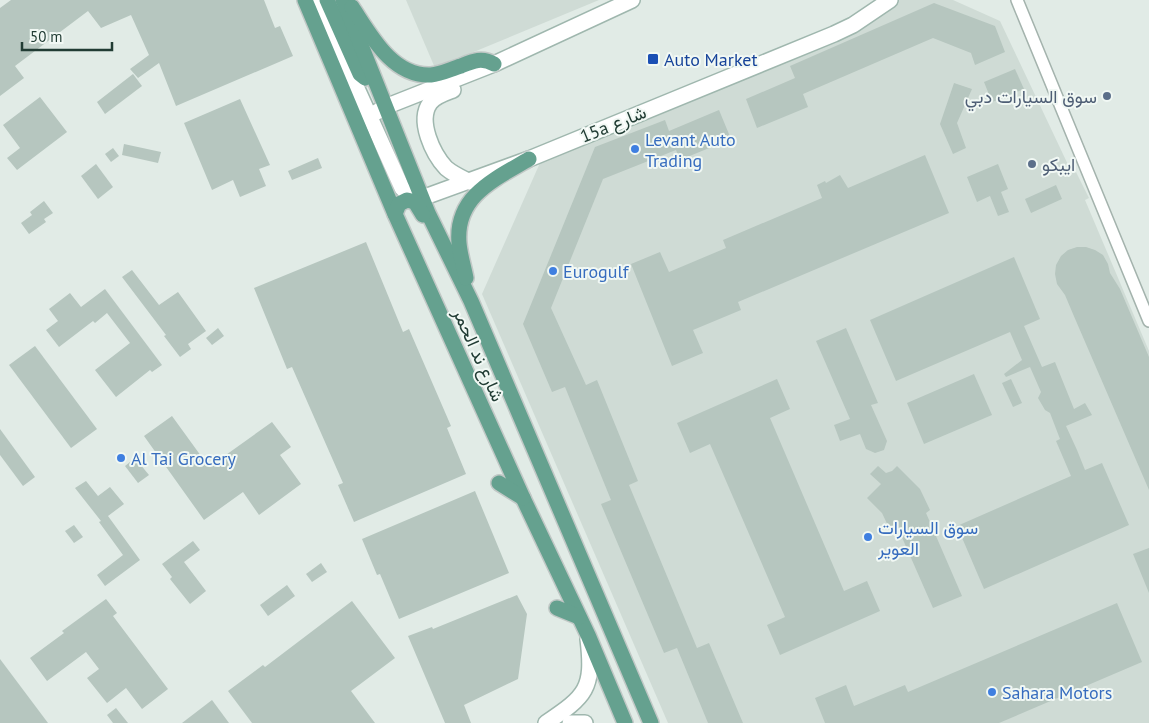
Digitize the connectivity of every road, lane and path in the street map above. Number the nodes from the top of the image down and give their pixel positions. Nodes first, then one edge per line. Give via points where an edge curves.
1 (305, 0) edge
2 (316, 0) edge
3 (328, 0) edge
4 (342, 0) edge
5 (348, 0) edge
6 (632, 0) edge
7 (890, 0) edge
8 (1017, 0) edge
9 (494, 64) junction
10 (372, 74) junction
11 (385, 107) junction
12 (371, 118) junction
13 (362, 134) junction
14 (529, 159) junction
15 (470, 182) junction
16 (422, 198) junction
17 (395, 214) junction
18 (471, 301) junction
19 (1149, 321) edge
20 (506, 386) junction
21 (499, 483) dead end
22 (523, 498) junction
23 (557, 608) dead end
24 (579, 617) junction
25 (588, 634) junction
26 (546, 723) edge
27 (570, 723) edge
28 (585, 723) edge
29 (626, 723) edge
30 (651, 723) edge

1 - 13 main road, شارع ند الحمر
2 - 12 main road
3 - 10 main road via 360,74 365,78
4 - 10 main road, شارع ند الحمر
5 - 9 main road via 384,53 411,72 430,75 475,60
6 - 9 main road
7 - 14 main road, 15a شارع via 834,34
8 - 19 street
9 - 11 main road
9 - 15 main road via 470,82 437,97 426,113 429,137 439,158 451,172
10 - 11 main road, شارع ند الحمر
11 - 12 main road
11 - 16 main road, شارع ند الحمر
12 - 13 main road
12 - 16 main road via 402,188
13 - 17 main road, شارع ند الحمر
14 - 15 main road, 15a شارع
14 - 18 main road via 480,190 463,214 459,242
15 - 16 main road, 15a شارع
16 - 18 main road, شارع ند الحمر
17 - 20 main road via 402,202 411,200 419,206 482,352
17 - 22 main road, شارع ند الحمر
18 - 20 main road, شارع ند الحمر
20 - 30 main road, شارع ند الحمر
21 - 22 main road
22 - 24 main road, شارع ند الحمر
23 - 24 main road
24 - 25 main road, شارع ند الحمر
25 - 26 main road via 590,668 583,693 574,704
25 - 29 main road, شارع ند الحمر
27 - 28 main road

